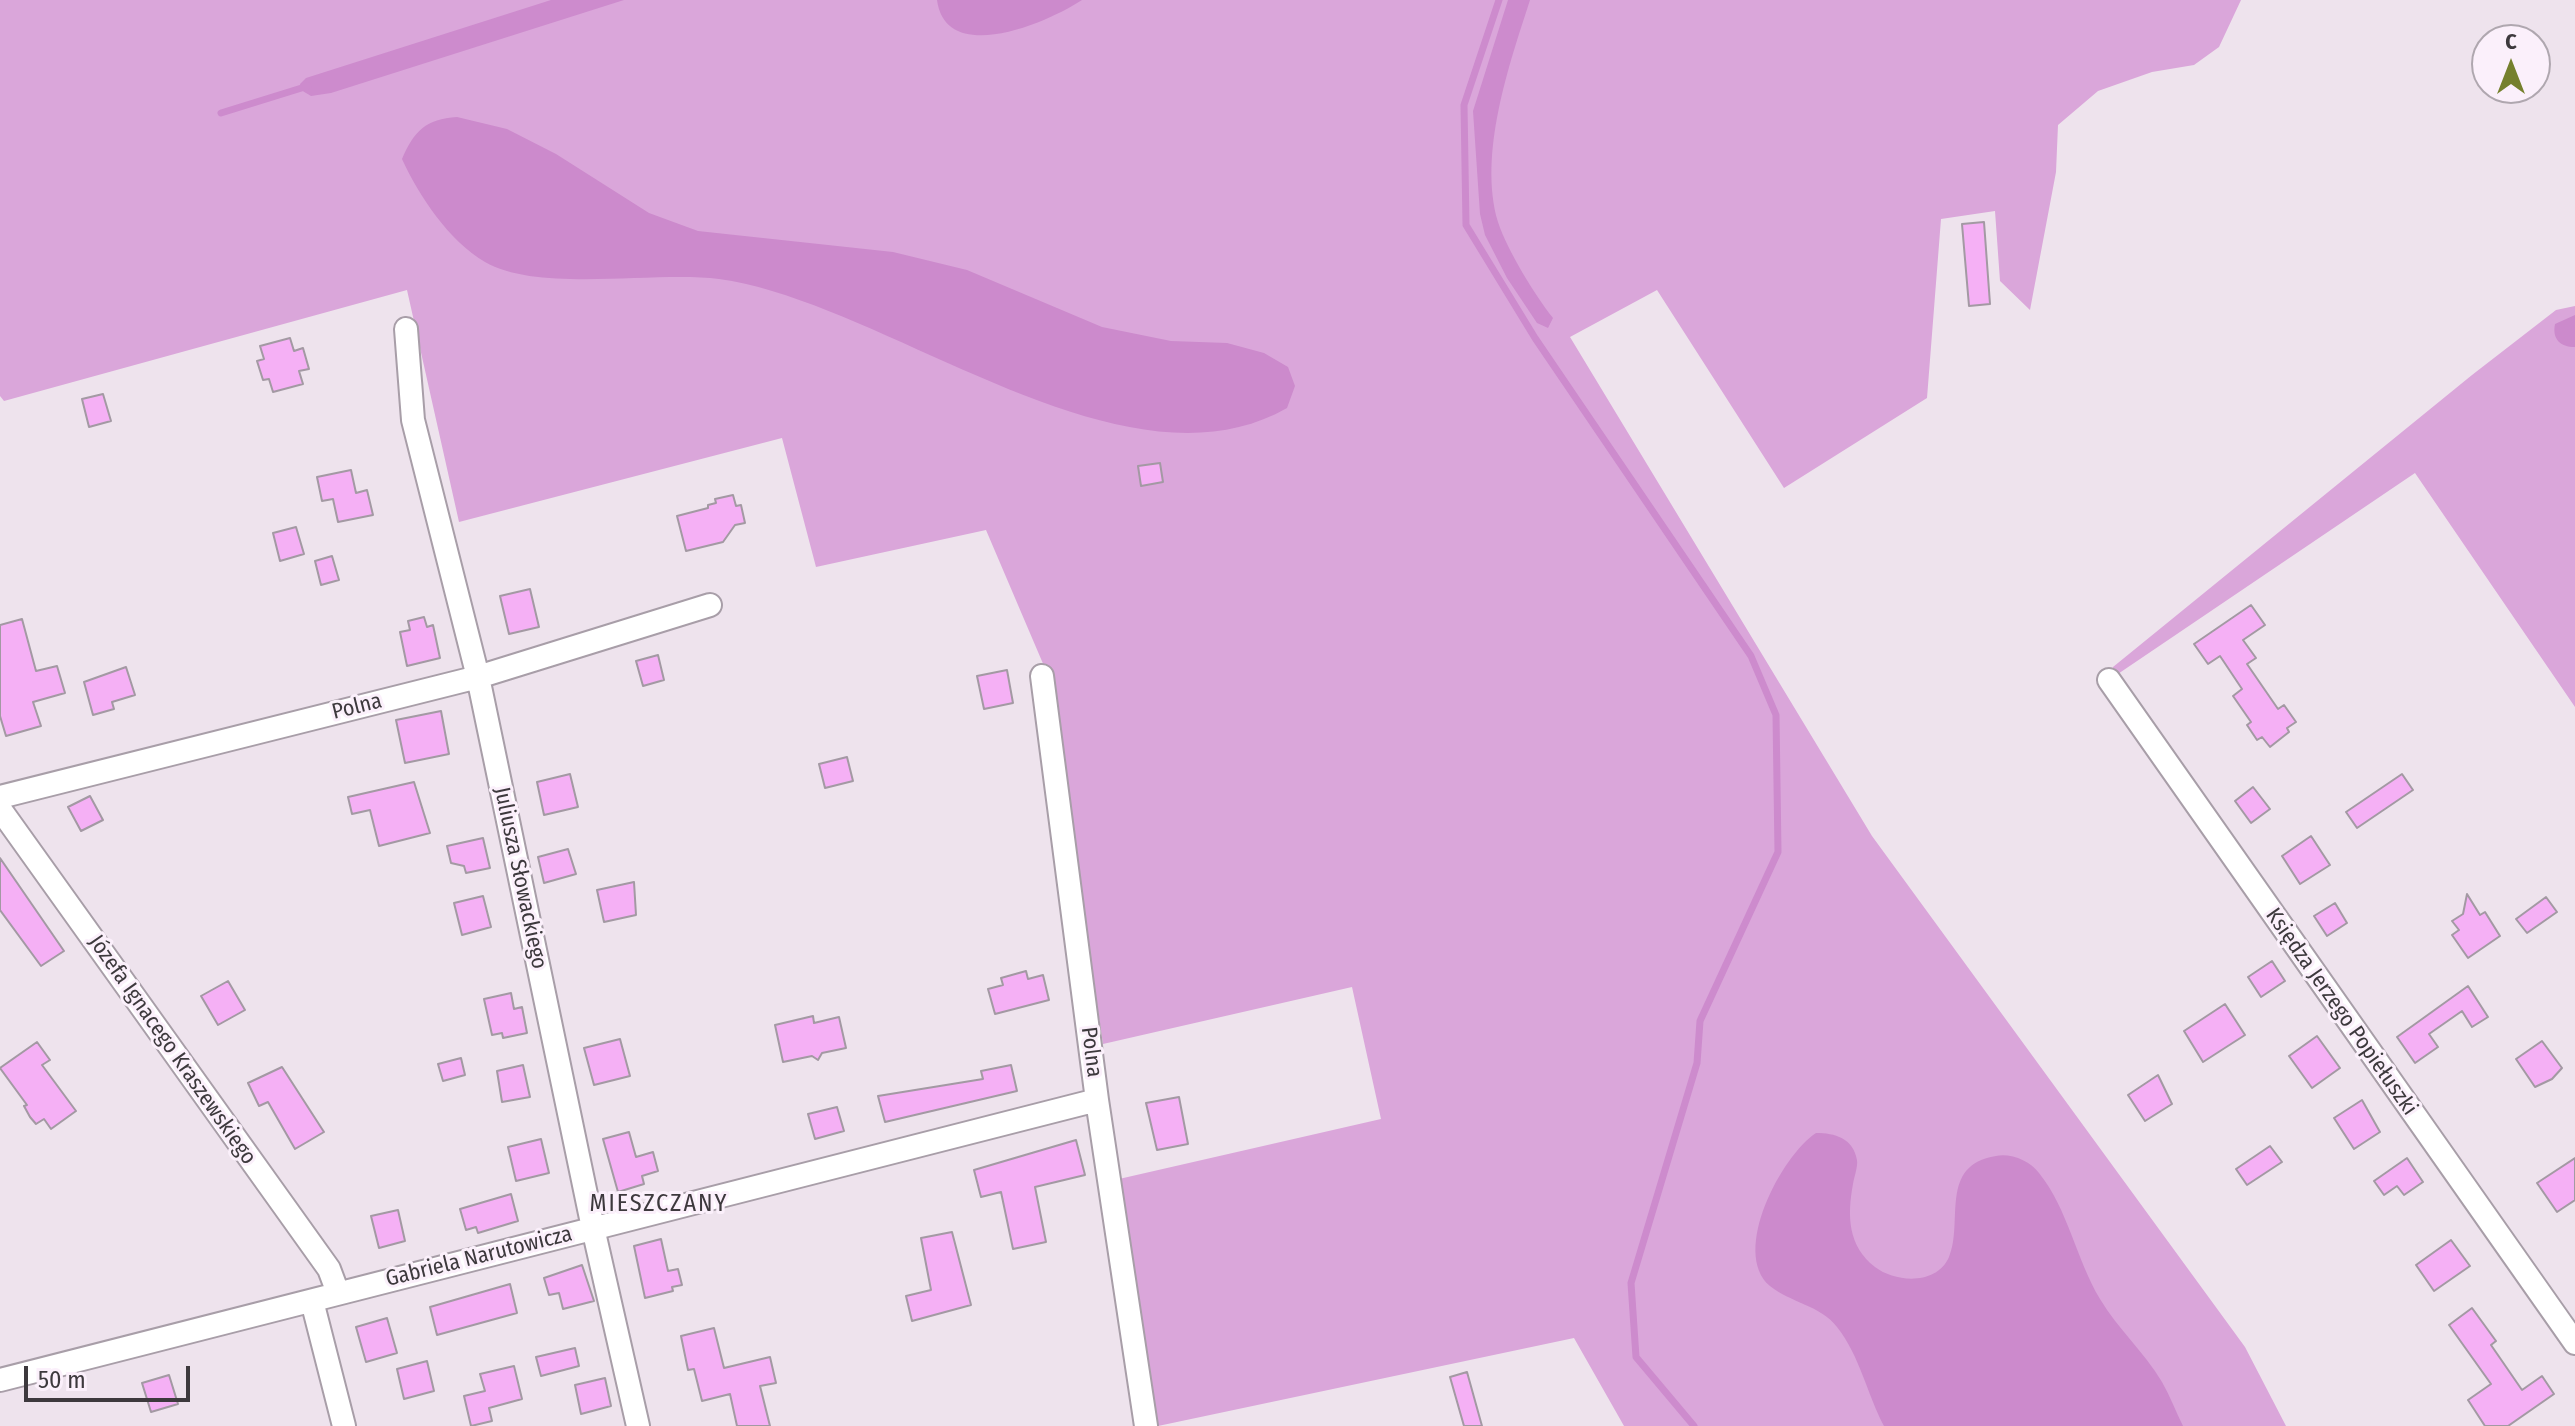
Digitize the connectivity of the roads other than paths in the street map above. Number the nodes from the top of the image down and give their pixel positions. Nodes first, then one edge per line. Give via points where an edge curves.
1 (406, 329) dead end
2 (710, 605) dead end
3 (1042, 676) dead end
4 (478, 677) junction
5 (2109, 680) dead end
6 (0, 797) edge
7 (0, 809) edge
8 (1097, 1100) junction
9 (593, 1228) junction
10 (338, 1293) junction
11 (312, 1301) junction
12 (2575, 1343) edge
13 (0, 1380) edge
14 (344, 1426) edge
15 (638, 1426) edge
16 (1146, 1426) edge

1 - 4 street, Juliusza Słowackiego via 413,420
2 - 4 street, Polna
3 - 8 street, Polna
4 - 6 street, Polna
4 - 9 street, Juliusza Słowackiego
5 - 12 street, Księdza Jerzego Popiełuszki
7 - 10 street, Józefa Ignacego Kraszewskiego via 329,1269
8 - 9 street, Gabriela Narutowicza
8 - 16 street, Polna
9 - 10 street, Gabriela Narutowicza
9 - 15 street, Juliusza Słowackiego
10 - 11 street, Gabriela Narutowicza
11 - 13 street, Gabriela Narutowicza
11 - 14 street

